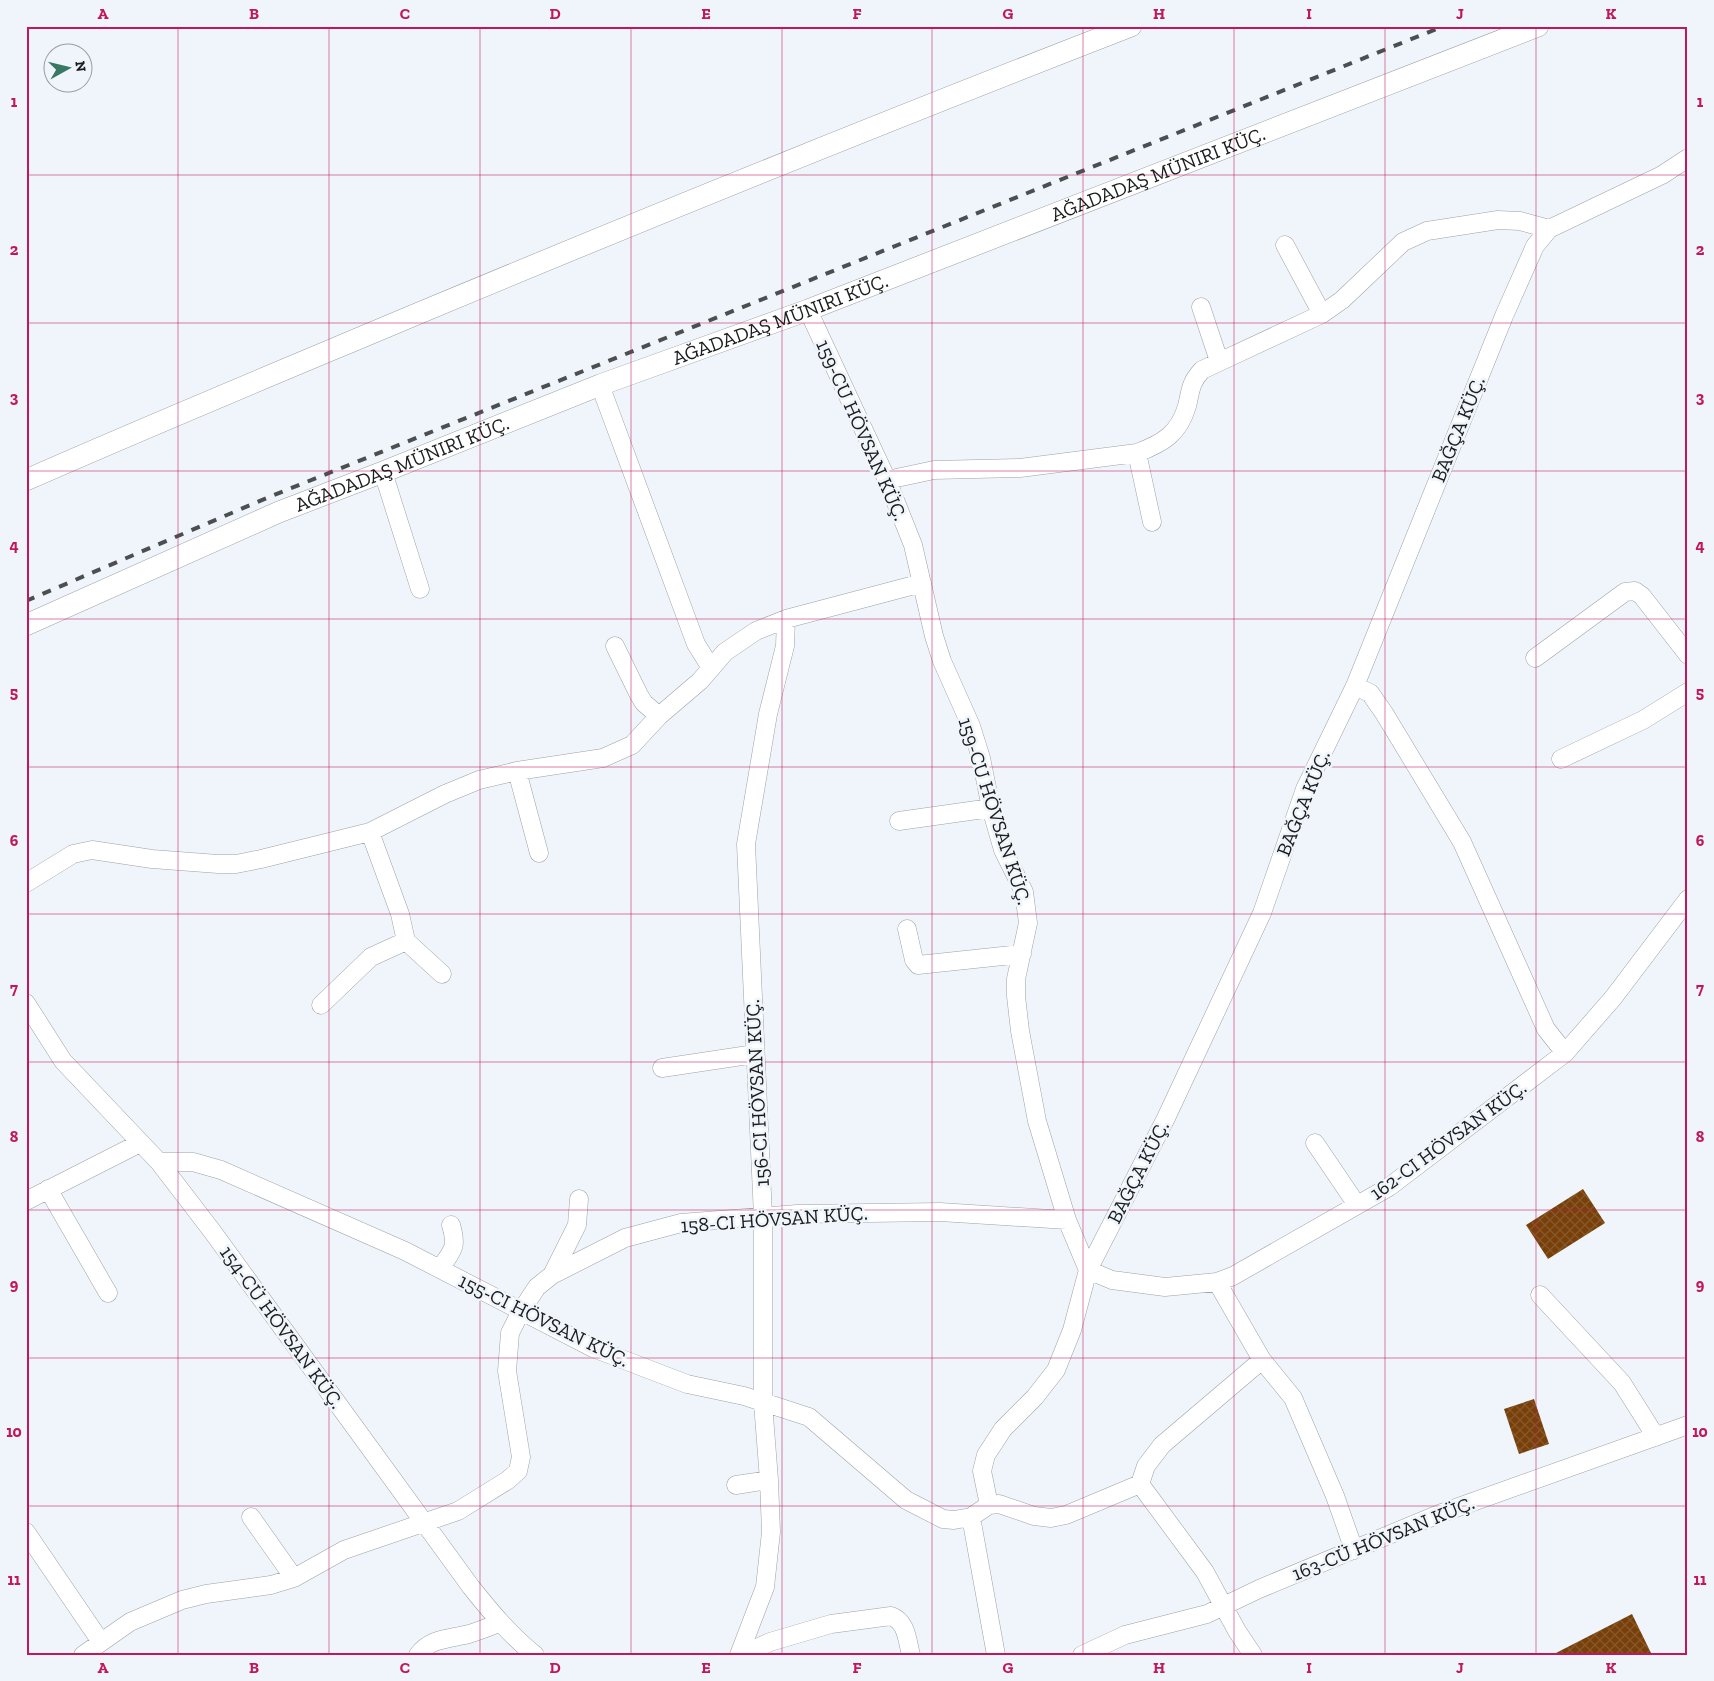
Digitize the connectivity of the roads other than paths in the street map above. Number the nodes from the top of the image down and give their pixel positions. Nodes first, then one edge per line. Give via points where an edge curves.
1 (1131, 26) edge
2 (1538, 26) edge
3 (1688, 158) edge
4 (1549, 229) junction
5 (1285, 245) dead end
6 (1201, 307) dead end
7 (808, 310) junction
8 (1322, 314) junction
9 (1219, 361) junction
10 (600, 385) junction
11 (1137, 453) junction
12 (383, 472) junction
13 (26, 480) edge
14 (887, 480) junction
15 (1152, 522) dead end
16 (922, 582) junction
17 (420, 589) dead end
18 (786, 619) junction
19 (26, 625) edge
20 (616, 646) dead end
21 (1688, 655) edge
22 (1535, 658) dead end
23 (711, 668) junction
24 (1355, 686) junction
25 (1688, 692) edge
26 (659, 716) junction
27 (1561, 759) dead end
28 (517, 771) junction
29 (990, 808) junction
30 (899, 822) dead end
31 (370, 832) junction
32 (539, 853) dead end
33 (26, 883) edge
34 (1688, 899) edge
35 (907, 929) dead end
36 (406, 941) junction
37 (1022, 954) junction
38 (442, 974) dead end
39 (26, 1002) edge
40 (321, 1005) dead end
41 (1565, 1053) junction
42 (755, 1054) junction
43 (662, 1068) dead end
44 (140, 1143) junction
45 (1316, 1143) dead end
46 (159, 1162) junction
47 (48, 1189) junction
48 (579, 1199) dead end
49 (26, 1201) edge
50 (1357, 1205) junction
51 (763, 1216) junction
52 (1066, 1220) junction
53 (451, 1225) dead end
54 (440, 1269) junction
55 (1088, 1270) junction
56 (552, 1275) junction
57 (1217, 1282) junction
58 (108, 1293) dead end
59 (1540, 1296) dead end
60 (521, 1311) junction
61 (1262, 1360) junction
62 (763, 1403) junction
63 (1688, 1425) edge
64 (1656, 1436) junction
65 (769, 1480) junction
66 (1140, 1484) junction
67 (736, 1485) dead end
68 (989, 1505) junction
69 (971, 1516) junction
70 (252, 1517) dead end
71 (425, 1523) junction
72 (26, 1532) edge
73 (1354, 1550) junction
74 (294, 1578) junction
75 (1225, 1607) junction
76 (499, 1622) junction
77 (101, 1642) junction
78 (83, 1655) edge
79 (418, 1655) edge
80 (535, 1655) edge
81 (740, 1655) edge
82 (911, 1655) edge
83 (996, 1655) edge
84 (1082, 1655) edge
85 (1253, 1655) edge

1 - 13 street via 559,255
2 - 7 street, AĞADADAŞ MÜNIRI KÜÇ.
3 - 4 street, BAĞÇA KÜÇ. via 1662,175
4 - 8 street via 1520,221 1498,220 1427,231 1403,242 1342,300
4 - 24 street, BAĞÇA KÜÇ. via 1536,246 1504,316
5 - 8 street
6 - 9 street
7 - 10 street, AĞADADAŞ MÜNIRI KÜÇ.
7 - 14 street, 159-CU HÖVSAN KÜÇ.
8 - 9 street
9 - 11 street via 1202,370 1193,380 1181,423 1169,437
10 - 12 street, AĞADADAŞ MÜNIRI KÜÇ.
10 - 23 street via 696,644
11 - 14 street via 1020,468 934,470
11 - 15 street
12 - 17 street
12 - 19 street, AĞADADAŞ MÜNIRI KÜÇ. via 279,512
14 - 16 street, 159-CU HÖVSAN KÜÇ. via 913,545
16 - 18 street
16 - 29 street, 159-CU HÖVSAN KÜÇ. via 942,661 981,758
18 - 23 street via 756,631 725,652
18 - 42 street via 785,646 768,714 746,844
20 - 26 street via 639,695
21 - 22 street via 1642,596 1634,591 1625,592
23 - 26 street via 700,682
24 - 41 street via 1370,693 1380,706 1462,842 1546,1029
24 - 55 street, BAĞÇA KÜÇ. via 1305,789 1262,913 1166,1118
25 - 27 street via 1642,720
26 - 28 street via 632,745 603,758
28 - 31 street via 479,780
28 - 32 street
29 - 30 street
29 - 37 street, 159-CU HÖVSAN KÜÇ. via 1003,850 1024,892 1028,923
31 - 33 street via 236,864 152,859 92,850 73,854
31 - 36 street via 400,914
34 - 41 street, 162-CI HÖVSAN KÜÇ. via 1613,998
35 - 37 street via 918,965
36 - 38 street
36 - 40 street via 371,957
37 - 52 street, 159-CU HÖVSAN KÜÇ. via 1016,980 1020,1031 1037,1121
39 - 44 street, 154-CÜ HÖVSAN KÜÇ. via 63,1061
41 - 50 street, 162-CI HÖVSAN KÜÇ. via 1389,1188
42 - 43 street
42 - 51 street
44 - 46 street, 154-CÜ HÖVSAN KÜÇ.
44 - 47 street
45 - 50 street
46 - 54 street, 155-CI HÖVSAN KÜÇ. via 193,1162 220,1170
46 - 71 street, 154-CÜ HÖVSAN KÜÇ.
47 - 49 street
47 - 58 street
48 - 56 street via 577,1225
50 - 57 street, 162-CI HÖVSAN KÜÇ.
51 - 52 street, 158-CI HÖVSAN KÜÇ. via 940,1212
51 - 56 street, 158-CI HÖVSAN KÜÇ. via 659,1228 625,1238
51 - 62 street
52 - 55 street, 159-CU HÖVSAN KÜÇ.
53 - 54 street via 455,1245
54 - 60 street, 155-CI HÖVSAN KÜÇ.
55 - 57 street, 162-CI HÖVSAN KÜÇ. via 1112,1280 1165,1287
55 - 68 street, BAĞÇA KÜÇ. via 1072,1330 1056,1370 1003,1429 986,1455 982,1471
56 - 60 street, 158-CI HÖVSAN KÜÇ. via 537,1288
57 - 61 street
59 - 64 street via 1622,1383
60 - 62 street, 155-CI HÖVSAN KÜÇ. via 593,1348 687,1384
60 - 71 street, 158-CI HÖVSAN KÜÇ. via 510,1333 507,1370 521,1457 518,1471 458,1511
61 - 66 street via 1162,1445 1146,1466
61 - 73 street via 1293,1398
62 - 65 street
62 - 69 street, 155-CI HÖVSAN KÜÇ. via 809,1418 906,1500 943,1519
63 - 64 street, 163-CÜ HÖVSAN KÜÇ.
64 - 73 street, 163-CÜ HÖVSAN KÜÇ. via 1438,1514
65 - 67 street
65 - 81 street via 771,1532 765,1587
66 - 68 street via 1066,1515 1051,1518 999,1504
66 - 75 street via 1205,1572
68 - 69 street, 155-CI HÖVSAN KÜÇ.
69 - 83 street
70 - 74 street
71 - 74 street, 158-CI HÖVSAN KÜÇ. via 344,1550
71 - 76 street, 154-CÜ HÖVSAN KÜÇ.
72 - 77 street
73 - 75 street, 163-CÜ HÖVSAN KÜÇ. via 1259,1589
74 - 77 street, 158-CI HÖVSAN KÜÇ. via 182,1600 130,1622
75 - 84 street, 163-CÜ HÖVSAN KÜÇ. via 1182,1622 1124,1635
75 - 85 street
76 - 79 street via 470,1634 433,1641
76 - 80 street, 154-CÜ HÖVSAN KÜÇ.
77 - 78 street, 158-CI HÖVSAN KÜÇ.
81 - 82 street via 770,1642 831,1624 891,1616 904,1626

